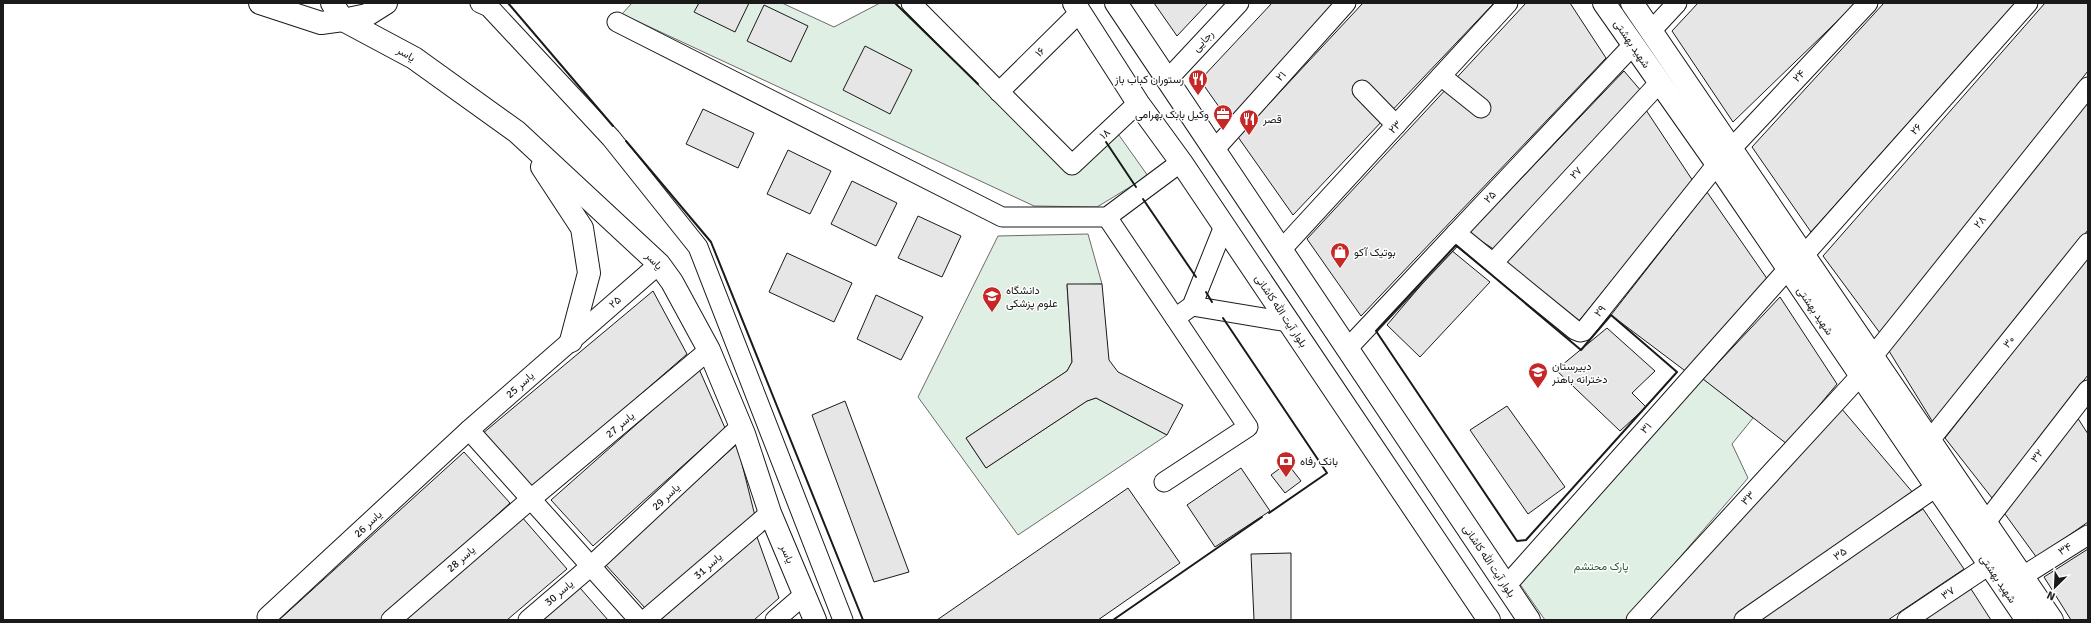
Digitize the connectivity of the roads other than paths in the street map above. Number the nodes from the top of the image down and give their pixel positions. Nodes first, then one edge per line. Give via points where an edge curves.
1 (260, 3) edge
2 (386, 3) edge
3 (480, 3) edge
4 (911, 3) edge
5 (1116, 3) edge
6 (1239, 3) edge
7 (1346, 3) edge
8 (1508, 3) edge
9 (1604, 3) edge
10 (1632, 3) edge
11 (1677, 3) edge
12 (1868, 3) edge
13 (2028, 3) edge
14 (1077, 8) edge
15 (340, 9) edge
16 (617, 22) dead end
17 (1651, 31) junction
18 (1633, 46) junction
19 (1441, 76) junction
20 (1168, 79) junction
21 (1659, 83) junction
22 (2088, 87) edge
23 (1362, 90) dead end
24 (999, 92) junction
25 (1138, 103) junction
26 (1481, 108) dead end
27 (1396, 125) junction
28 (517, 132) junction
29 (1215, 149) junction
30 (1724, 156) junction
31 (1181, 162) junction
32 (1106, 217) junction
33 (1224, 226) junction
34 (1456, 233) junction
35 (2088, 243) edge
36 (1281, 250) junction
37 (1804, 255) junction
38 (1493, 263) junction
39 (659, 264) junction
40 (1787, 270) junction
41 (1192, 306) junction
42 (1175, 318) junction
43 (1288, 322) junction
44 (570, 340) junction
45 (1347, 349) junction
46 (709, 350) junction
47 (1873, 356) junction
48 (1860, 376) junction
49 (2087, 395) edge
50 (740, 427) junction
51 (469, 430) junction
52 (1930, 440) junction
53 (1164, 482) dead end
54 (1936, 487) junction
55 (531, 499) junction
56 (770, 513) junction
57 (1986, 522) junction
58 (2088, 535) edge
59 (1989, 565) junction
60 (591, 566) junction
61 (2023, 576) junction
62 (1506, 586) junction
63 (805, 594) junction
64 (268, 618) edge
65 (391, 620) edge
66 (528, 620) edge
67 (639, 620) edge
68 (645, 620) edge
69 (775, 620) edge
70 (815, 620) edge
71 (843, 620) edge
72 (1489, 620) edge
73 (1529, 620) edge
74 (1636, 620) edge
75 (1744, 620) edge
76 (1907, 620) edge
77 (2026, 620) edge
78 (2052, 620) edge

1 - 15 main road via 321,23
2 - 15 main road via 367,15
3 - 71 street via 489,7 611,138 698,247
4 - 24 street
5 - 20 main road, بلوار آیت الله کاشانی
6 - 20 street, رجایی
7 - 29 street, ۲۱
8 - 19 street, ۲۳
9 - 18 main road, شهید بهشتی
10 - 17 main road, شهید بهشتی
11 - 17 street
12 - 30 street, ۲۴
13 - 37 street, ۲۶
14 - 24 street, ۱۶
14 - 25 main road, بلوار آیت الله کاشانی
15 - 28 main road, یاسر
16 - 32 street via 1002,217
17 - 30 main road, شهید بهشتی
18 - 21 main road, شهید بهشتی
18 - 34 street, ۲۵
19 - 26 street
19 - 27 street, ۲۳
20 - 29 main road, بلوار آیت الله کاشانی
21 - 30 main road, شهید بهشتی
21 - 38 street, ۲۷
22 - 47 street, ۲۸
23 - 27 street
24 - 25 street, ۱۸ via 1072,165
25 - 31 main road, بلوار آیت الله کاشانی
27 - 36 street, ۲۳
28 - 39 main road, یاسر
28 - 44 main road via 582,228 589,273
29 - 36 main road, بلوار آیت الله کاشانی
30 - 37 main road, شهید بهشتی
30 - 38 street, ۲۹ via 1584,331 1575,330
30 - 40 main road, شهید بهشتی
31 - 32 street
31 - 33 main road, بلوار آیت الله کاشانی
32 - 42 street
33 - 41 street
33 - 43 main road, بلوار آیت الله کاشانی
34 - 38 street, ۲۹
34 - 45 street, ۲۵
35 - 52 street, ۳۰
36 - 45 main road, بلوار آیت الله کاشانی
37 - 47 main road, شهید بهشتی
39 - 44 street, ۲۵
39 - 46 main road, یاسر via 672,282
40 - 48 main road, شهید بهشتی
40 - 62 street, ۳۱
41 - 42 street
41 - 43 street
42 - 53 street via 1248,427
43 - 72 main road, بلوار آیت الله کاشانی
44 - 51 street, یاسر 25
45 - 62 main road, بلوار آیت الله کاشانی
46 - 50 main road, یاسر
46 - 55 street, یاسر 27
47 - 52 main road, شهید بهشتی
48 - 54 main road, شهید بهشتی
48 - 74 street, ۳۳
49 - 57 street, ۳۲
50 - 56 main road, یاسر
50 - 60 street, یاسر 29
51 - 55 street
51 - 64 street, یاسر 26
52 - 57 main road, شهید بهشتی
54 - 59 main road, شهید بهشتی
54 - 75 street, ۳۵
55 - 60 street
55 - 65 street, یاسر 28
56 - 63 main road, یاسر
56 - 68 street, یاسر 31
57 - 61 main road, شهید بهشتی
58 - 61 street, ۳۴
59 - 76 street, ۳۷
59 - 77 main road, شهید بهشتی
60 - 66 street, یاسر 30
60 - 67 street
61 - 78 main road, شهید بهشتی
62 - 73 main road, بلوار آیت الله کاشانی
63 - 69 street
63 - 70 main road, یاسر

